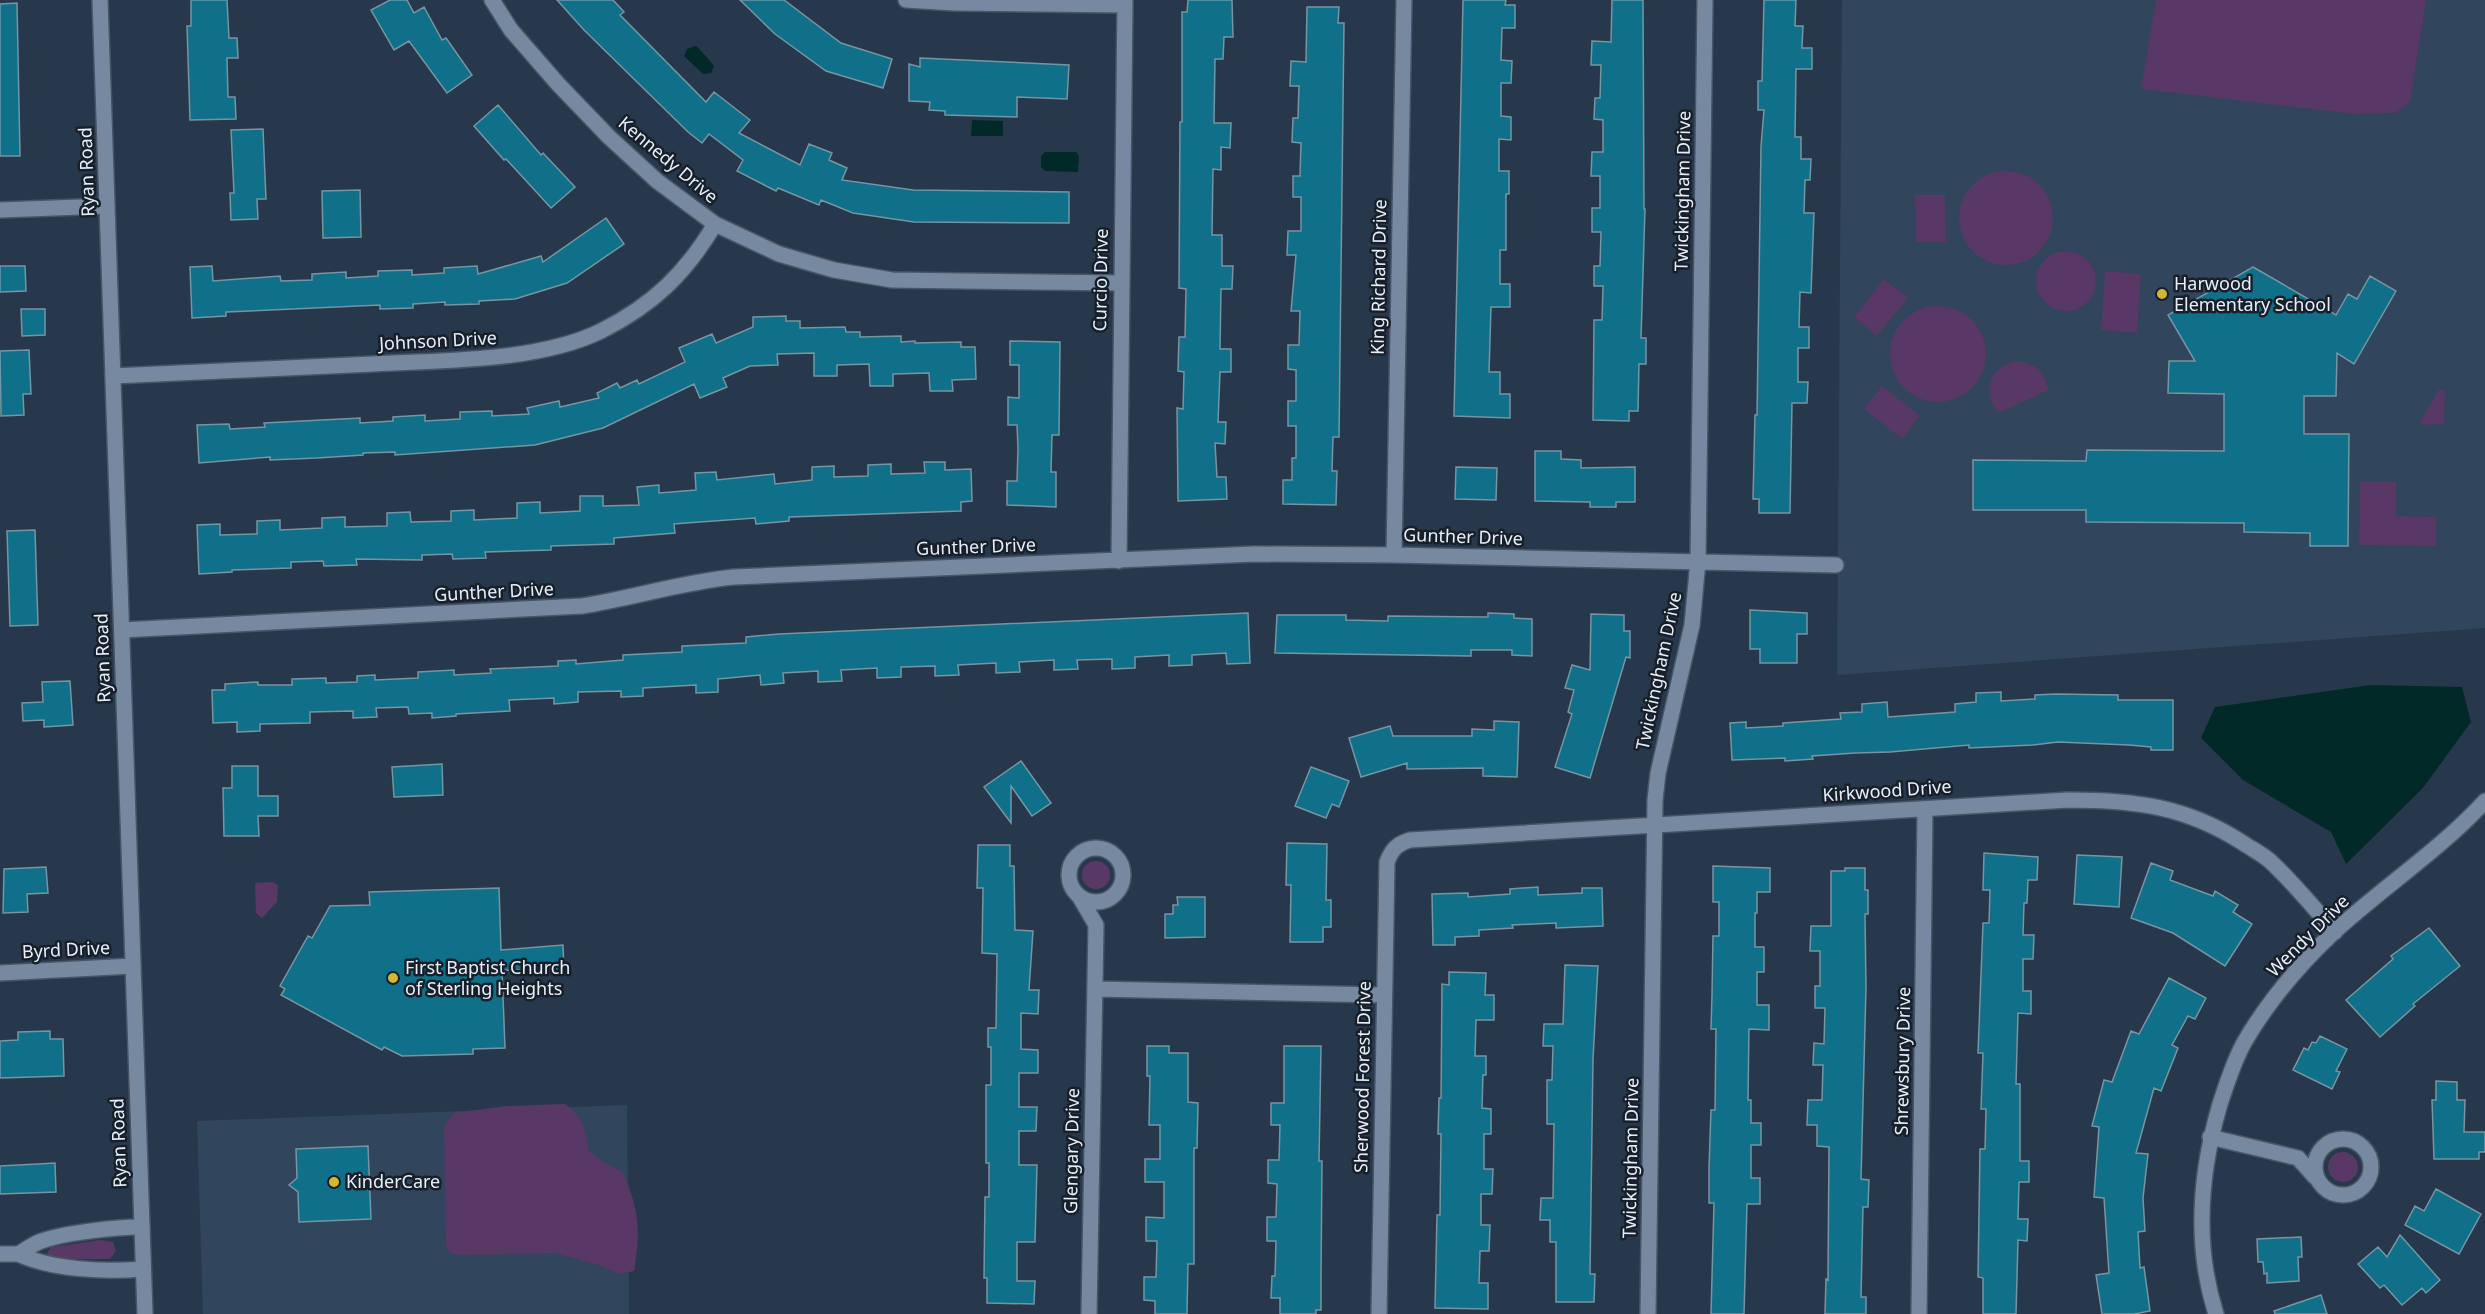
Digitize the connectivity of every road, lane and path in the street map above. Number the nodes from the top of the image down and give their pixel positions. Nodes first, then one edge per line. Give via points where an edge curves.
1 (100, 0) edge
2 (492, 0) edge
3 (906, 0) edge
4 (1404, 0) edge
5 (1705, 0) edge
6 (1125, 3) edge
7 (107, 206) junction
8 (0, 210) edge
9 (715, 224) junction
10 (1120, 283) junction
11 (113, 376) junction
12 (1394, 555) junction
13 (1119, 561) junction
14 (1698, 561) junction
15 (1836, 565) dead end
16 (122, 630) junction
17 (2485, 801) edge
18 (1925, 809) junction
19 (1656, 825) junction
20 (1398, 844) joint
21 (1079, 896) junction
22 (1113, 897) junction
23 (1096, 925) junction
24 (2335, 932) junction
25 (133, 966) junction
26 (0, 973) edge
27 (1095, 989) junction
28 (1383, 995) junction
29 (2210, 1137) junction
30 (2324, 1145) junction
31 (2298, 1158) junction
32 (2317, 1180) junction
33 (142, 1227) junction
34 (0, 1254) edge
35 (18, 1254) junction
36 (143, 1269) junction
37 (145, 1314) edge
38 (1089, 1314) edge
39 (1379, 1314) edge
40 (1648, 1314) edge
41 (1919, 1314) edge
42 (2216, 1314) edge

1 - 7 street, Ryan Road
2 - 9 street, Kennedy Drive via 511,30 609,137 657,181
3 - 6 street
4 - 12 street, King Richard Drive
5 - 14 street, Twickingham Drive
6 - 10 street, Curcio Drive
7 - 8 street
7 - 11 street, Ryan Road
9 - 10 street, Kennedy Drive via 779,254 834,270 892,280
9 - 11 street, Johnson Drive via 682,272 650,303 600,332 573,342 508,356
10 - 13 street, Curcio Drive
11 - 16 street, Ryan Road
12 - 13 street, Gunther Drive via 1254,554
12 - 14 street, Gunther Drive
13 - 16 street, Gunther Drive via 734,577 670,586 619,601 582,606
14 - 15 street, Gunther Drive
14 - 19 street, Twickingham Drive via 1692,625 1658,773
16 - 25 street, Ryan Road
17 - 24 street, Wendy Drive via 2427,856
18 - 19 street, Kirkwood Drive
18 - 24 street, Kirkwood Drive via 2104,800 2154,806 2192,817 2218,828 2268,860
18 - 41 street, Shrewsbury Drive
19 - 20 street, Kirkwood Drive via 1410,840
19 - 40 street, Twickingham Drive
20 - 28 street, Sherwood Forest Drive via 1387,862
21 - 22 street via 1096,903
21 - 22 street via 1070,883 1071,865 1083,851 1101,848 1117,857 1122,865 1123,883
21 - 23 street
22 - 23 street
23 - 27 street, Glengary Drive
24 - 29 street, Wendy Drive via 2298,968 2244,1041
25 - 26 street, Byrd Drive
25 - 33 street, Ryan Road
27 - 28 street
27 - 38 street, Glengary Drive
28 - 39 street, Sherwood Forest Drive
29 - 31 street
29 - 42 street, Wendy Drive via 2202,1209 2204,1258
30 - 31 street
30 - 32 street via 2314,1161
30 - 32 street via 2342,1138 2352,1140 2367,1151 2372,1169 2364,1186 2348,1195 2330,1193
31 - 32 street
33 - 35 street via 57,1238
33 - 36 street, Ryan Road
34 - 35 street
35 - 36 street via 38,1263
36 - 37 street, Ryan Road

